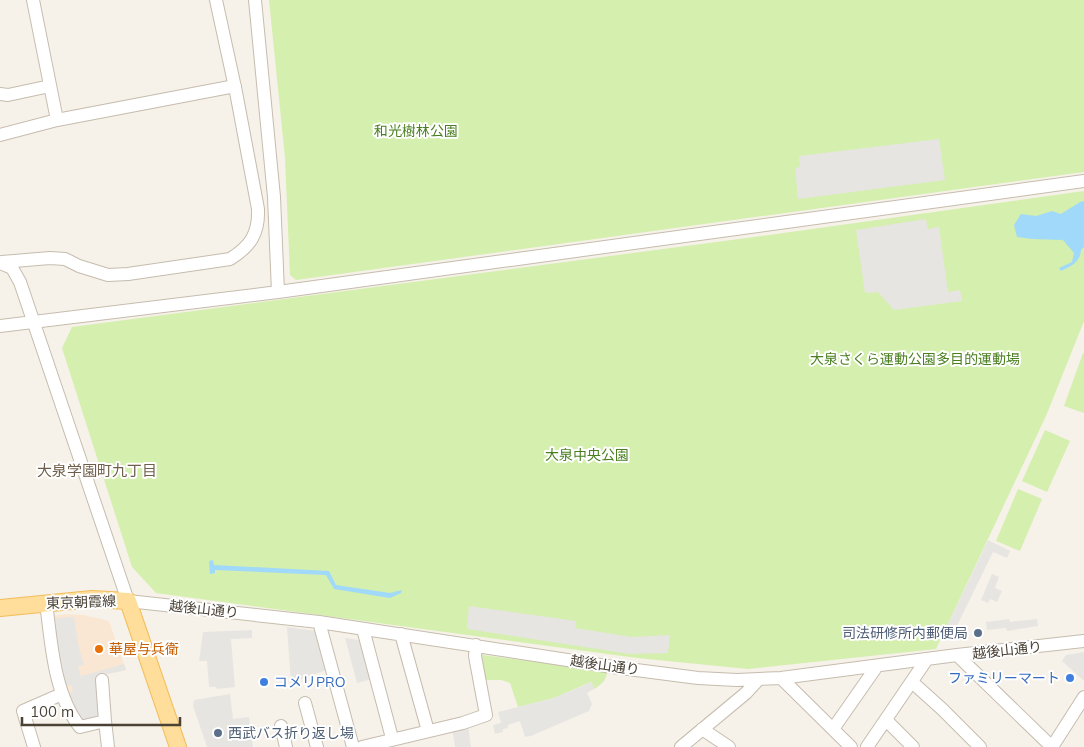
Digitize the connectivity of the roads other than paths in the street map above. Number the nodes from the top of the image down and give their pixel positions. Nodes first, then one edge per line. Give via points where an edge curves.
1 (33, 0) edge
2 (216, 0) edge
3 (254, 0) edge
4 (50, 86) junction
5 (235, 86) junction
6 (0, 94) edge
7 (57, 120) junction
8 (0, 134) edge
9 (1084, 181) edge
10 (0, 263) edge
11 (278, 292) junction
12 (34, 322) junction
13 (0, 326) edge
14 (128, 600) junction
15 (46, 602) junction
16 (0, 608) edge
17 (319, 622) junction
18 (363, 628) junction
19 (401, 634) junction
20 (1084, 641) edge
21 (476, 645) junction
22 (957, 655) junction
23 (927, 659) junction
24 (877, 666) junction
25 (781, 678) junction
26 (102, 680) dead end
27 (758, 680) junction
28 (912, 682) junction
29 (62, 694) junction
30 (1084, 697) edge
31 (305, 703) dead end
32 (886, 720) junction
33 (105, 721) junction
34 (281, 726) dead end
35 (702, 729) junction
36 (833, 729) junction
37 (428, 731) junction
38 (392, 738) junction
39 (34, 747) edge
40 (108, 747) edge
41 (178, 747) edge
42 (286, 747) edge
43 (317, 747) edge
44 (353, 747) edge
45 (362, 747) edge
46 (681, 747) edge
47 (729, 747) edge
48 (851, 747) edge
49 (867, 747) edge
50 (913, 747) edge
51 (980, 747) edge
52 (1052, 747) edge

1 - 4 street
2 - 5 street
3 - 11 street via 274,197
4 - 6 street
4 - 7 street
5 - 7 street
5 - 10 street via 259,224 249,244 239,253 220,261 108,275 65,259
7 - 8 street
9 - 11 street
10 - 12 street via 12,268 16,274
11 - 12 street
12 - 13 street
12 - 14 street
14 - 15 main road, 東京朝霞線
14 - 17 street, 越後山通り
14 - 41 main road, 東京朝霞線
15 - 16 main road, 東京朝霞線
15 - 29 street
17 - 18 street, 越後山通り
17 - 44 street
18 - 19 street, 越後山通り
18 - 38 street
19 - 21 street, 越後山通り
19 - 37 street
20 - 22 street, 越後山通り
21 - 27 street, 越後山通り via 698,678
21 - 37 street via 475,656 486,715
22 - 23 street, 越後山通り
22 - 52 street
23 - 24 street, 越後山通り
23 - 28 street
24 - 25 street, 越後山通り
24 - 36 street
25 - 27 street, 越後山通り
25 - 36 street
26 - 33 street
27 - 35 street
28 - 32 street
28 - 51 street
29 - 33 street via 80,726
29 - 39 street via 23,711
30 - 52 street
31 - 43 street
32 - 49 street
32 - 50 street
33 - 40 street
34 - 42 street
35 - 46 street
35 - 47 street
36 - 48 street
37 - 38 street
38 - 45 street

